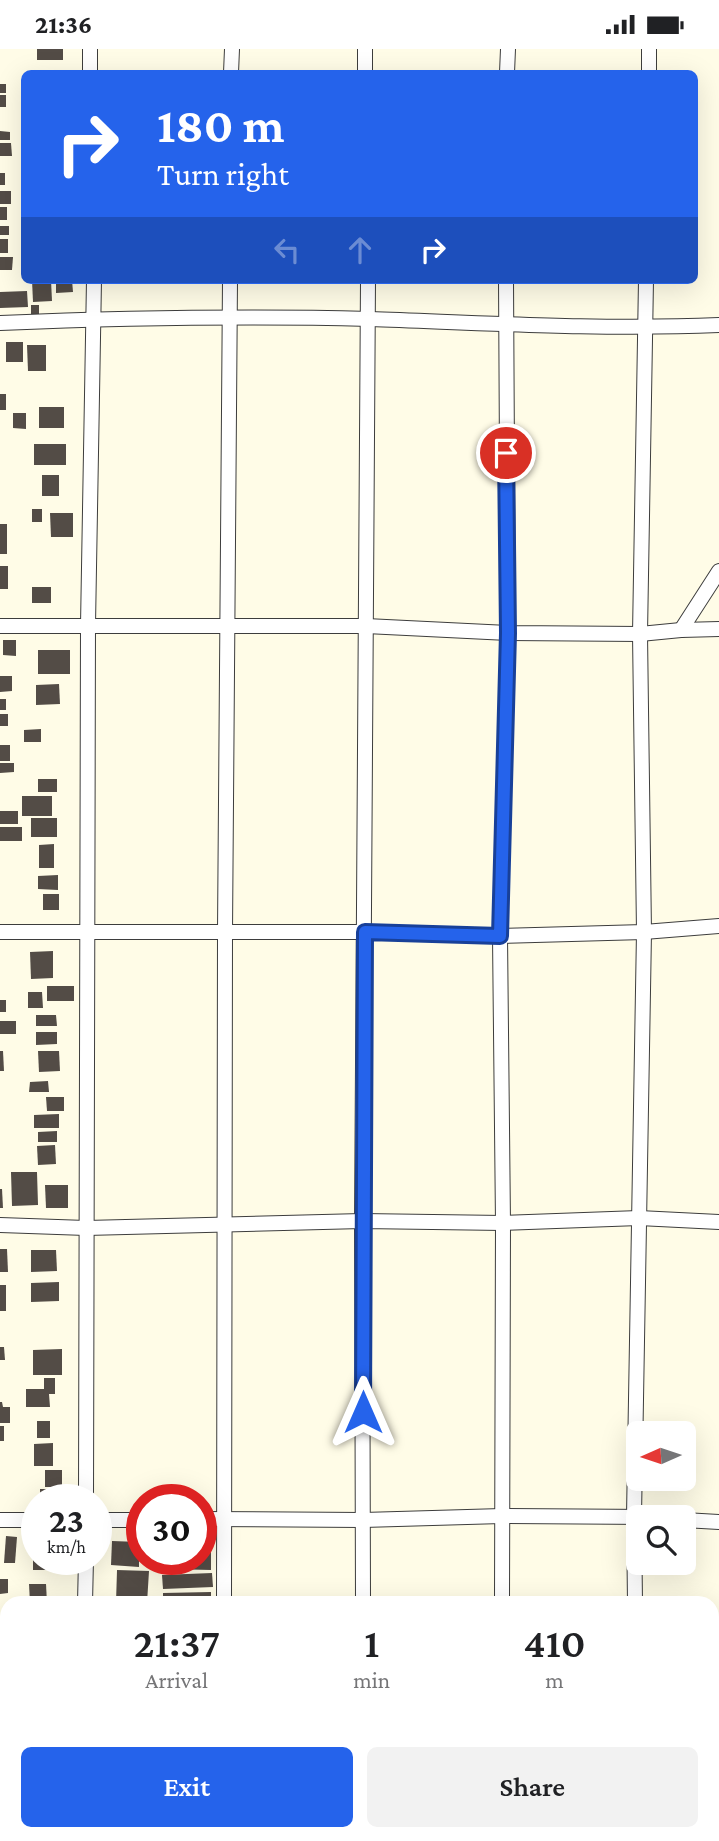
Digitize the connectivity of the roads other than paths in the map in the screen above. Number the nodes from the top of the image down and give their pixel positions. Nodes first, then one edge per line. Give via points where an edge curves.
1 (90, 49) edge
2 (232, 49) edge
3 (365, 49) edge
4 (508, 49) edge
5 (649, 49) edge
6 (90, 70) edge
7 (231, 70) edge
8 (365, 70) edge
9 (507, 70) edge
10 (649, 70) edge
11 (94, 284) edge
12 (230, 284) edge
13 (368, 284) edge
14 (506, 284) edge
15 (646, 284) edge
16 (230, 318) junction
17 (94, 319) junction
18 (369, 319) junction
19 (0, 323) edge
20 (505, 325) junction
21 (719, 325) edge
22 (646, 328) junction
23 (719, 571) edge
24 (88, 625) junction
25 (0, 626) edge
26 (366, 626) junction
27 (228, 627) junction
28 (719, 629) edge
29 (681, 630) junction
30 (508, 633) junction
31 (640, 634) junction
32 (719, 926) edge
33 (0, 932) edge
34 (225, 932) junction
35 (365, 932) junction
36 (644, 932) junction
37 (88, 933) junction
38 (500, 936) junction
39 (639, 1218) junction
40 (362, 1221) junction
41 (719, 1222) edge
42 (503, 1223) junction
43 (226, 1225) junction
44 (0, 1226) edge
45 (86, 1228) junction
46 (86, 1484) edge
47 (634, 1505) edge
48 (502, 1516) junction
49 (626, 1516) edge
50 (217, 1519) edge
51 (225, 1519) junction
52 (0, 1520) edge
53 (21, 1520) edge
54 (363, 1520) junction
55 (696, 1521) edge
56 (719, 1522) edge
57 (86, 1575) edge
58 (635, 1575) edge
59 (85, 1596) edge
60 (224, 1596) edge
61 (363, 1596) edge
62 (502, 1596) edge
63 (635, 1596) edge

1 - 6 street
2 - 7 street
3 - 8 street
4 - 9 street
5 - 10 street
11 - 17 street
12 - 16 street
13 - 18 street
14 - 20 street
15 - 22 street
16 - 17 street
16 - 18 street
16 - 27 street
17 - 19 street
17 - 24 street
18 - 20 street
18 - 26 street
20 - 22 street
20 - 30 street
21 - 22 street
22 - 31 street
23 - 29 street
24 - 25 street
24 - 27 street
24 - 37 street
26 - 27 street
26 - 30 street
26 - 35 street
27 - 34 street
28 - 29 street
29 - 31 street
30 - 31 street
30 - 38 street
31 - 36 street
32 - 36 street
33 - 37 street
34 - 35 street
34 - 37 street
34 - 43 street
35 - 38 street
35 - 40 street
36 - 38 street
36 - 39 street
37 - 45 street
38 - 42 street
39 - 41 street
39 - 42 street
39 - 47 street
40 - 42 street
40 - 43 street
40 - 54 street
42 - 48 street
43 - 45 street
43 - 51 street
44 - 45 street
45 - 46 street
48 - 49 street
48 - 54 street
48 - 62 street
50 - 51 street
51 - 54 street
51 - 60 street
52 - 53 street
54 - 61 street
55 - 56 street
57 - 59 street
58 - 63 street

